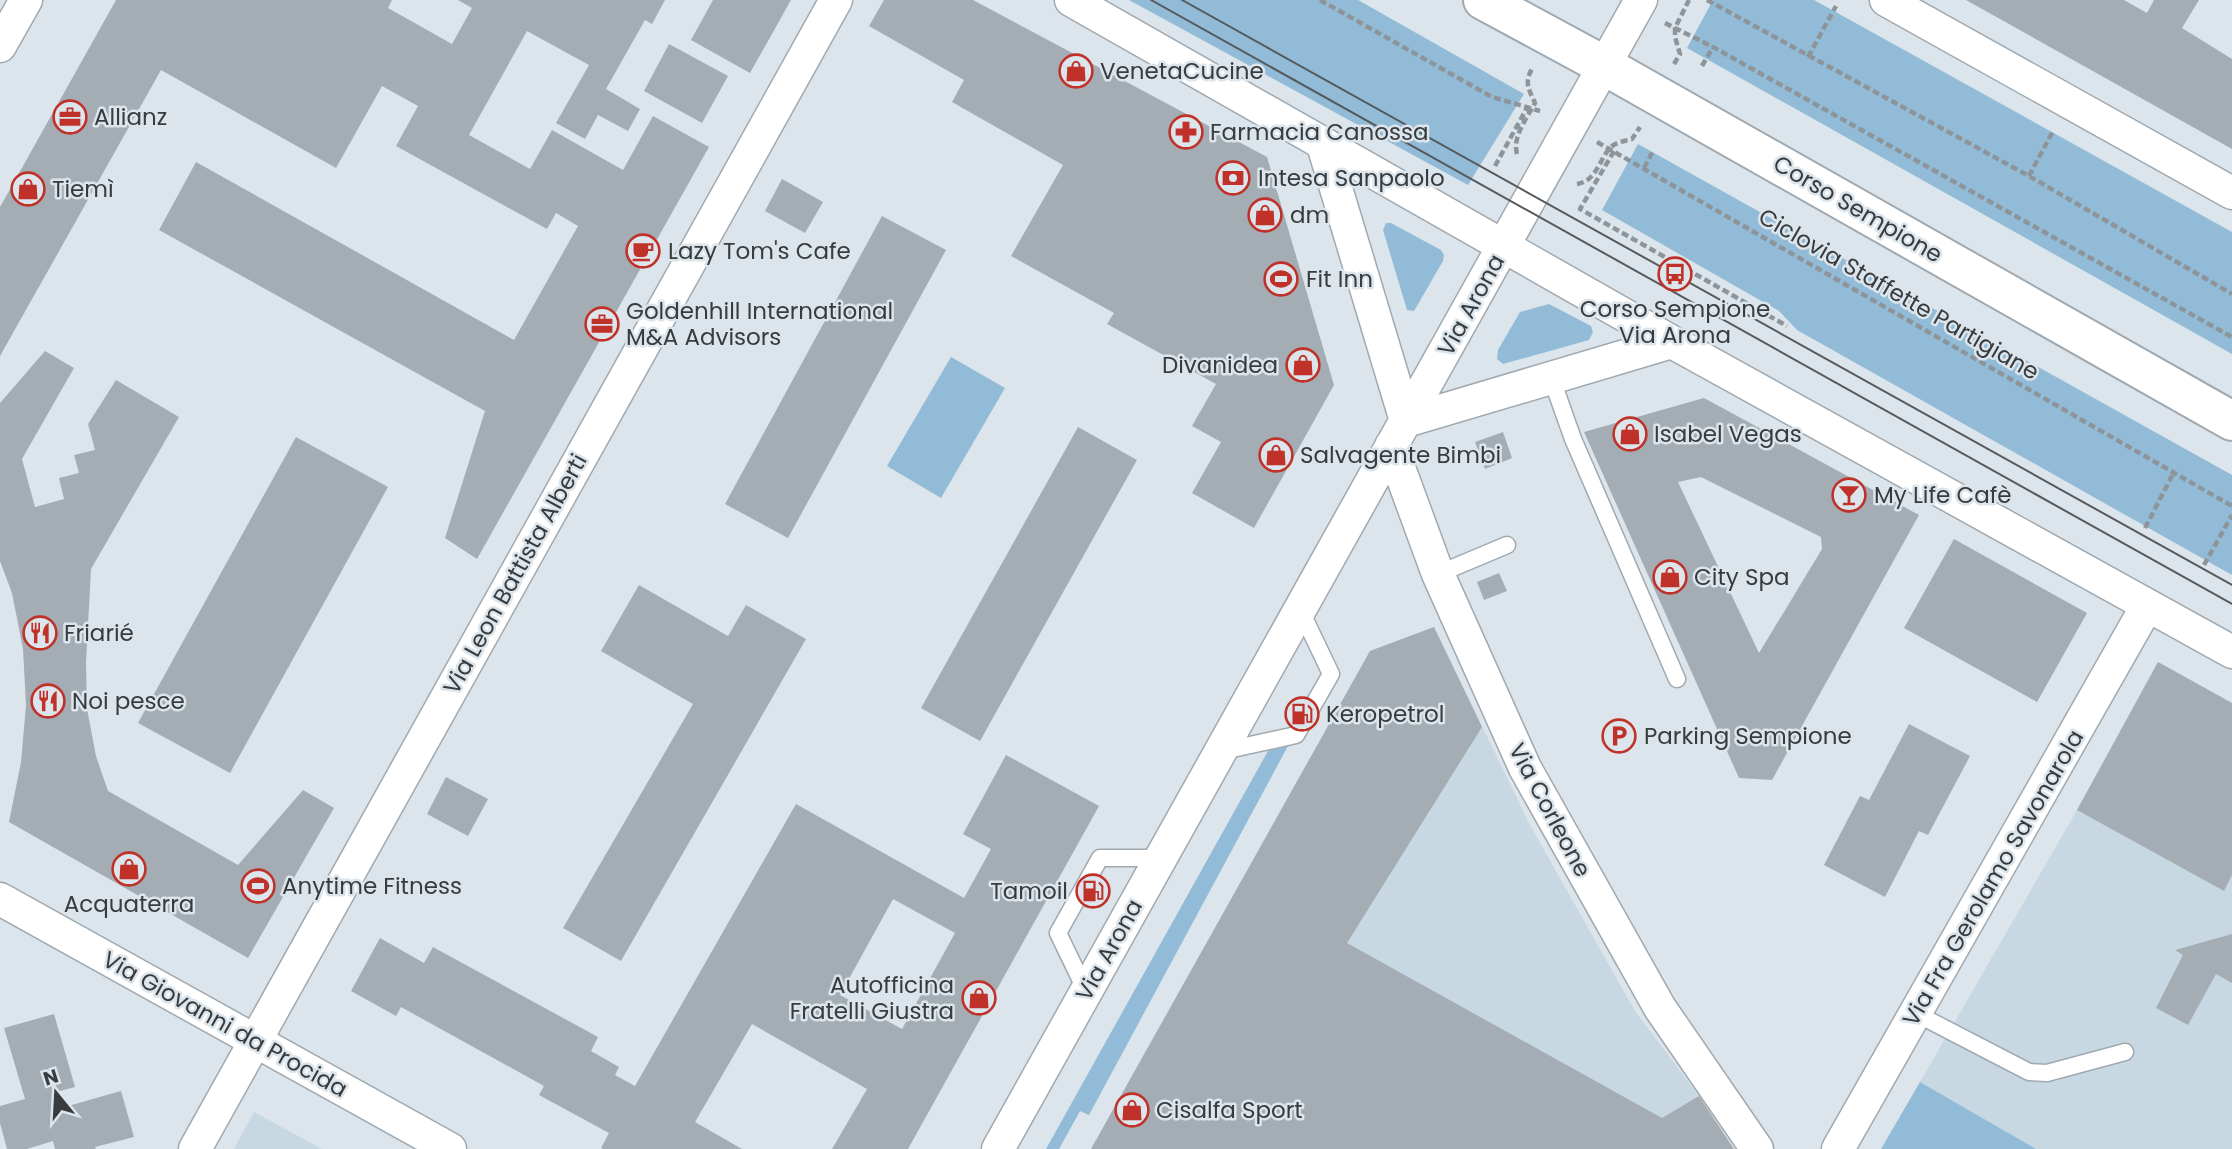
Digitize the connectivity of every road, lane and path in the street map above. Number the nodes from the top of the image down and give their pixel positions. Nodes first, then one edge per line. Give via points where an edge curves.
1 (26, 0) edge
2 (836, 0) edge
3 (1071, 0) edge
4 (1320, 0) edge
5 (1483, 0) edge
6 (1641, 0) edge
7 (1689, 0) edge
8 (1707, 0) edge
9 (1886, 0) edge
10 (1836, 6) dead end
11 (1673, 27) junction
12 (0, 46) edge
13 (1713, 47) junction
14 (1679, 54) dead end
15 (1808, 57) junction
16 (1605, 66) junction
17 (1702, 66) dead end
18 (1528, 106) junction
19 (1536, 109) dead end
20 (2055, 128) dead end
21 (1323, 145) junction
22 (1607, 147) dead end
23 (1614, 151) junction
24 (1653, 151) dead end
25 (1495, 166) dead end
26 (1644, 168) junction
27 (2029, 176) junction
28 (2232, 193) edge
29 (1504, 245) junction
30 (2232, 294) edge
31 (1787, 326) dead end
32 (2232, 337) edge
33 (1672, 342) junction
34 (1551, 377) junction
35 (2232, 421) edge
36 (1399, 433) junction
37 (2174, 472) junction
38 (2232, 506) edge
39 (2232, 515) edge
40 (2145, 528) dead end
41 (1507, 545) dead end
42 (2204, 565) dead end
43 (1438, 574) junction
44 (2147, 606) junction
45 (1300, 609) junction
46 (2232, 652) edge
47 (1677, 679) dead end
48 (1220, 752) junction
49 (1161, 858) junction
50 (0, 899) edge
51 (1086, 991) junction
52 (1915, 1013) junction
53 (255, 1042) junction
54 (2124, 1052) dead end
55 (195, 1149) edge
56 (450, 1149) edge
57 (998, 1149) edge
58 (1757, 1149) edge
59 (1838, 1149) edge

1 - 12 street
2 - 53 street, Via Leon Battista Alberti
3 - 21 street
4 - 18 path via 1492,97
5 - 16 main road, Corso Sempione
6 - 16 street, Via Arona
7 - 11 path
8 - 15 path
9 - 28 street
10 - 15 path
11 - 13 path
11 - 14 path
13 - 17 path
13 - 32 path
15 - 27 path
16 - 29 street, Via Arona
16 - 35 main road, Corso Sempione
18 - 19 path
18 - 25 path
20 - 27 path
21 - 29 street
21 - 36 street
22 - 23 path, Ciclovia Staffette Partigiane
23 - 26 path, Ciclovia Staffette Partigiane
23 - 31 path via 1580,209
24 - 26 path
26 - 37 path, Ciclovia Staffette Partigiane
27 - 30 path
29 - 33 street
29 - 36 street, Via Arona
33 - 34 street
33 - 44 street
34 - 36 street
34 - 47 lane via 1573,439
36 - 43 street, Via Corleone
36 - 45 street, Via Arona
37 - 38 path, Ciclovia Staffette Partigiane
37 - 40 path
39 - 42 path
41 - 43 lane
43 - 58 street, Via Corleone via 1531,780 1661,1008
44 - 46 street
44 - 52 street, Via Fra Gerolamo Savonarola
45 - 48 street, Via Arona
45 - 48 lane via 1331,674 1296,735
48 - 49 street, Via Arona
49 - 51 street, Via Arona
49 - 51 lane via 1100,858 1058,933
50 - 53 street, Via Giovanni da Procida
51 - 57 street, Via Arona
52 - 54 lane via 2029,1072 2047,1073
52 - 59 street, Via Fra Gerolamo Savonarola
53 - 55 street, Via Leon Battista Alberti
53 - 56 street, Via Giovanni da Procida

